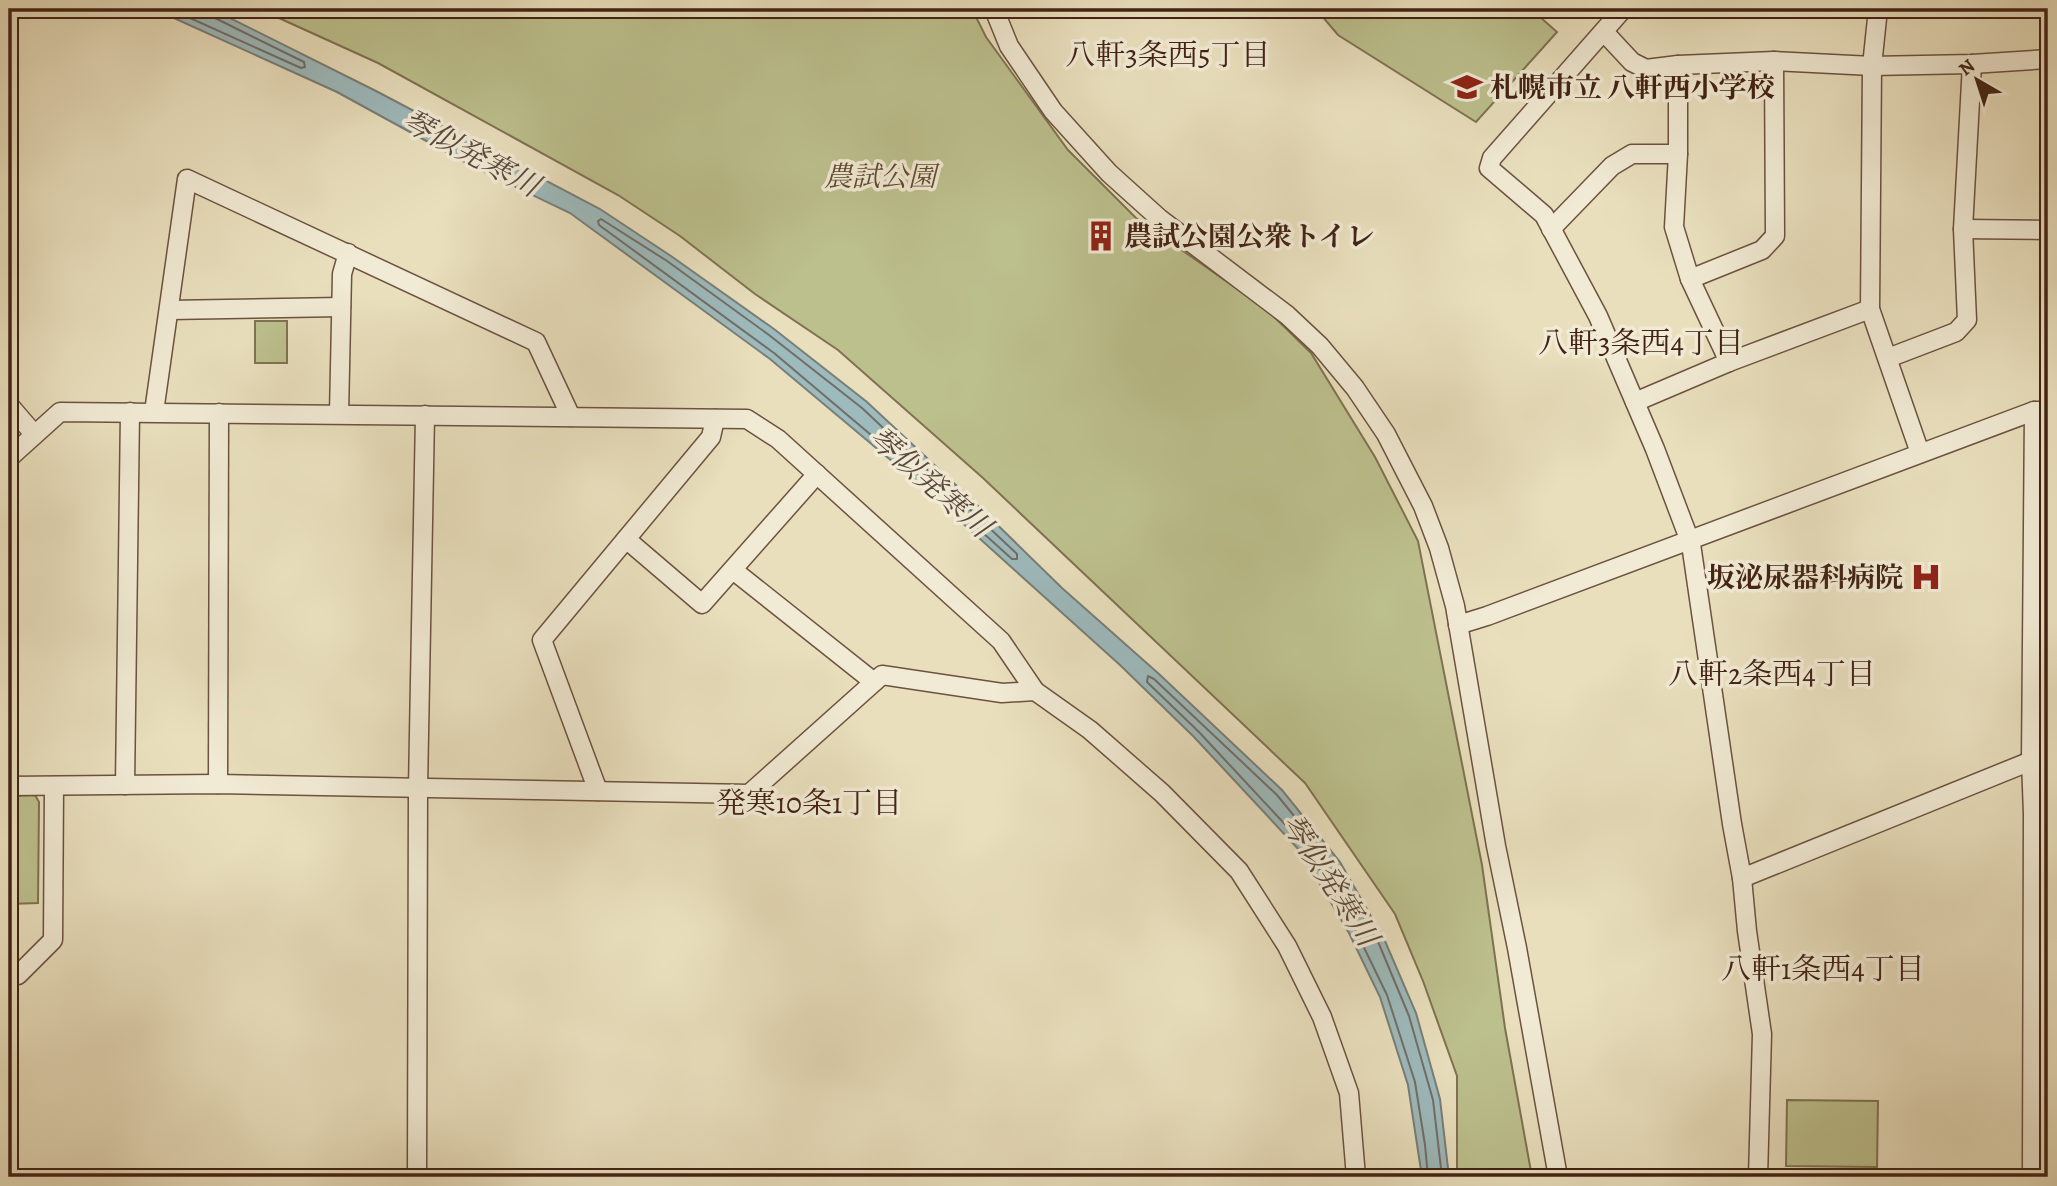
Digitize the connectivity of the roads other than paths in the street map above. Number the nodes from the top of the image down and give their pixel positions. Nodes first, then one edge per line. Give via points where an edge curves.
1 (993, 9) edge
2 (1623, 9) edge
3 (1878, 9) edge
4 (1604, 32) junction
5 (2048, 59) edge
6 (1774, 61) junction
7 (1972, 64) junction
8 (1678, 65) junction
9 (1872, 66) junction
10 (1678, 154) junction
11 (1551, 229) junction
12 (1963, 229) junction
13 (2048, 230) edge
14 (348, 253) junction
15 (1690, 279) junction
16 (341, 307) junction
17 (1870, 309) junction
18 (169, 310) junction
19 (1888, 358) junction
20 (1729, 362) junction
21 (1635, 402) junction
22 (9, 405) edge
23 (2041, 411) edge
24 (131, 412) junction
25 (154, 412) junction
26 (219, 413) junction
27 (340, 414) junction
28 (425, 415) junction
29 (571, 417) junction
30 (715, 419) junction
31 (34, 434) junction
32 (1920, 453) junction
33 (9, 458) edge
34 (817, 474) junction
35 (626, 539) junction
36 (1689, 540) junction
37 (733, 570) junction
38 (1458, 625) junction
39 (2040, 668) edge
40 (874, 682) junction
41 (1035, 691) junction
42 (2031, 761) junction
43 (218, 784) junction
44 (125, 785) junction
45 (9, 786) edge
46 (54, 786) junction
47 (418, 788) junction
48 (598, 791) junction
49 (1742, 878) junction
50 (9, 975) edge
51 (417, 1177) edge
52 (1356, 1177) edge
53 (1558, 1177) edge
54 (1758, 1177) edge
55 (2032, 1177) edge

1 - 38 street via 1009,46 1053,111 1109,173 1160,219 1287,315 1321,346 1355,388 1386,434 1423,506
2 - 4 street
3 - 9 street
4 - 8 street via 1632,62 1646,69
4 - 11 street via 1492,158 1489,168 1544,215
5 - 7 street
6 - 8 street
6 - 9 street
6 - 15 street via 1775,236 1762,250
7 - 9 street
7 - 12 street
8 - 10 street
9 - 17 street
10 - 11 street via 1632,154 1612,166
10 - 15 street via 1674,227
11 - 21 street via 1598,316
12 - 13 street
12 - 19 street via 1967,320 1956,332
14 - 16 street
14 - 18 street via 187,179
14 - 29 street via 536,342
15 - 20 street
16 - 18 street
16 - 27 street
17 - 19 street
17 - 20 street
18 - 25 street
19 - 32 street
20 - 21 street
21 - 36 street
22 - 31 street
23 - 32 street
23 - 39 street
24 - 25 street
24 - 31 street via 60,412
24 - 44 street
25 - 26 street
26 - 27 street
26 - 43 street
27 - 28 street
28 - 29 street
28 - 47 street
29 - 30 street
30 - 34 street via 747,419
30 - 35 street via 711,437
31 - 33 street
32 - 36 street
34 - 37 street
34 - 41 street via 1001,641
35 - 37 street via 702,604
35 - 48 street via 542,640
36 - 38 street
36 - 49 street
37 - 40 street
38 - 53 street
39 - 42 street
40 - 41 street via 882,675 1002,693
40 - 48 street via 749,794
41 - 52 street via 1090,730 1162,793 1239,871 1287,946 1322,1017 1349,1093
42 - 49 street
42 - 55 street
43 - 44 street
43 - 47 street
44 - 46 street
45 - 46 street
46 - 50 street via 53,940 18,975
47 - 48 street
47 - 51 street
49 - 54 street via 1762,1034

